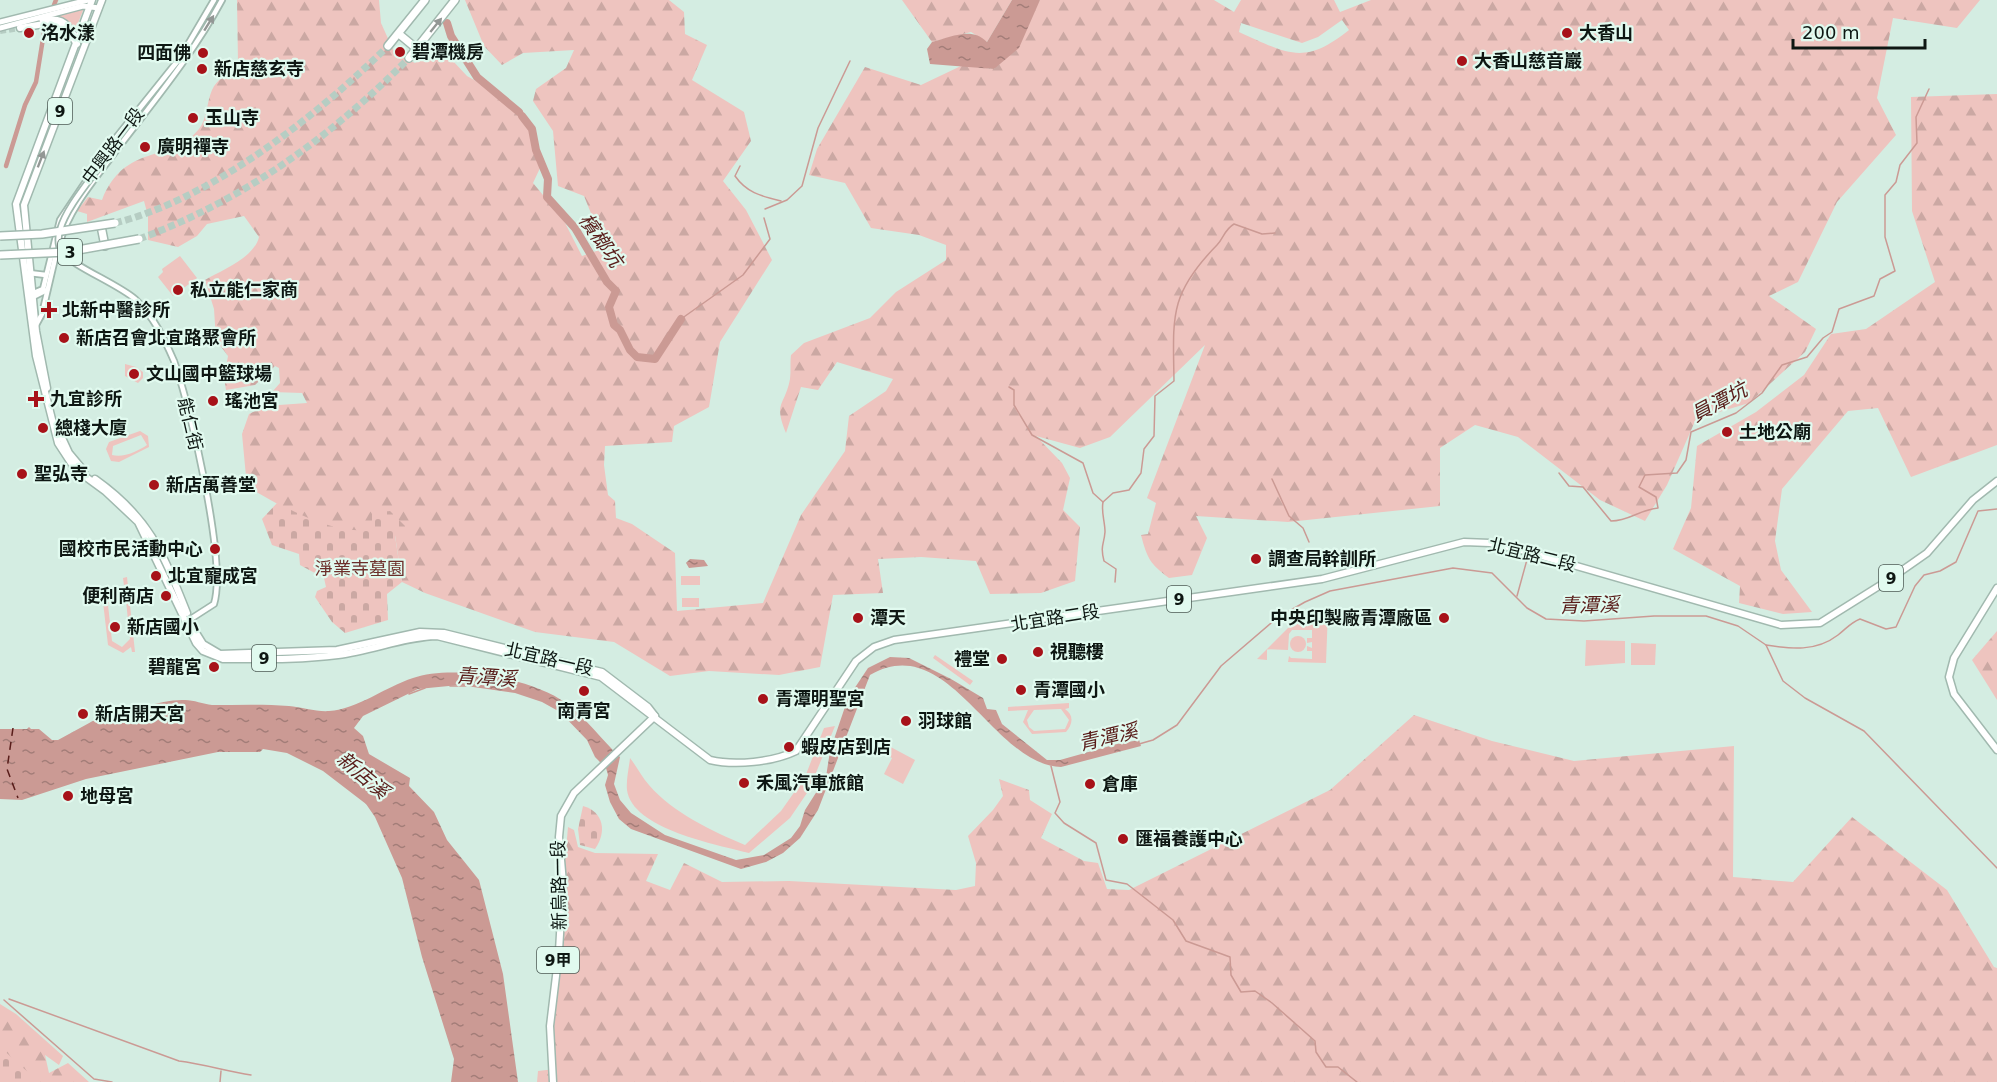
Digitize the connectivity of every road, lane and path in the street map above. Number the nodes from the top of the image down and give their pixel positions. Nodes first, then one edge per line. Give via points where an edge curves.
1 (214, 0) edge
2 (222, 0) edge
3 (425, 0) edge
4 (455, 0) edge
5 (76, 1) edge
6 (91, 2) edge
7 (100, 2) edge
8 (28, 20) junction
9 (0, 22) edge
10 (0, 28) edge
11 (20, 28) tunnel mouth
12 (399, 34) junction
13 (77, 44) junction
14 (388, 46) tunnel mouth
15 (417, 49) junction
16 (410, 58) tunnel mouth
17 (114, 141) junction
18 (120, 144) junction
19 (107, 156) junction
20 (115, 223) tunnel mouth
21 (101, 226) junction
22 (0, 236) edge
23 (139, 239) tunnel mouth
24 (105, 246) junction
25 (0, 255) edge
26 (30, 273) junction
27 (46, 275) junction
28 (49, 288) junction
29 (31, 296) junction
30 (36, 325) junction
31 (1997, 481) edge
32 (1997, 588) edge
33 (188, 621) junction
34 (655, 716) junction
35 (1997, 750) edge
36 (553, 1082) edge

1 - 17 street, 中興路一段 via 180,58
18 -> 2 street, 中興路一段 via 186,60
3 - 12 highway
15 -> 4 highway
5 - 6 main road
5 - 9 main road
6 - 7 main road
6 - 8 main road
6 - 13 main road, 9
26 -> 7 main road, 北宜路一段 / 9 via 24,205
8 - 10 main road
8 - 13 main road via 62,20 71,28
11 - 13 main road via 56,22 65,26
12 - 14 highway
12 - 15 highway
13 - 29 main road, 北宜路一段 / 9 via 16,204
15 - 16 highway
17 - 19 street
17 - 27 street, 中興路一段 via 60,220
18 - 19 street
18 - 28 street, 中興路一段 via 68,220
19 - 33 street, 能仁街, bridge via 64,220 60,247 67,258 134,298 154,321 174,361 197,453 215,557 216,600 207,611
20 - 21 highway, 3, bridge
21 - 22 highway, 3, bridge
21 - 24 highway
23 - 24 highway, 3, bridge
24 - 25 highway, 3, bridge via 48,254
26 - 27 street
26 - 29 main road, 北宜路一段 / 9
27 - 29 street, 中興路一段 via 43,289
28 - 29 street via 43,295
28 - 30 street, 中興路一段
29 - 30 main road, 北宜路一段 / 9
29 - 33 main road, 北宜路一段 / 9 via 39,371 58,444 75,469 138,522
30 - 33 main road, 北宜路一段 / 9 via 47,389 58,431 69,453 78,466 130,508 151,532
31 - 34 main road, 北宜路二段 / 9 via 1973,500 1928,553 1820,623 1772,623 1521,550 1473,542 1322,579 887,642 856,661 802,745 785,756 710,760
32 - 35 main road via 1954,658 1948,677 1954,694
33 - 34 main road, 北宜路一段 / 9 via 203,644 220,654 337,650 420,632 444,633 602,672
34 - 36 main road, 新烏路一段 / 9甲 via 574,793 561,816 560,951 550,1026

